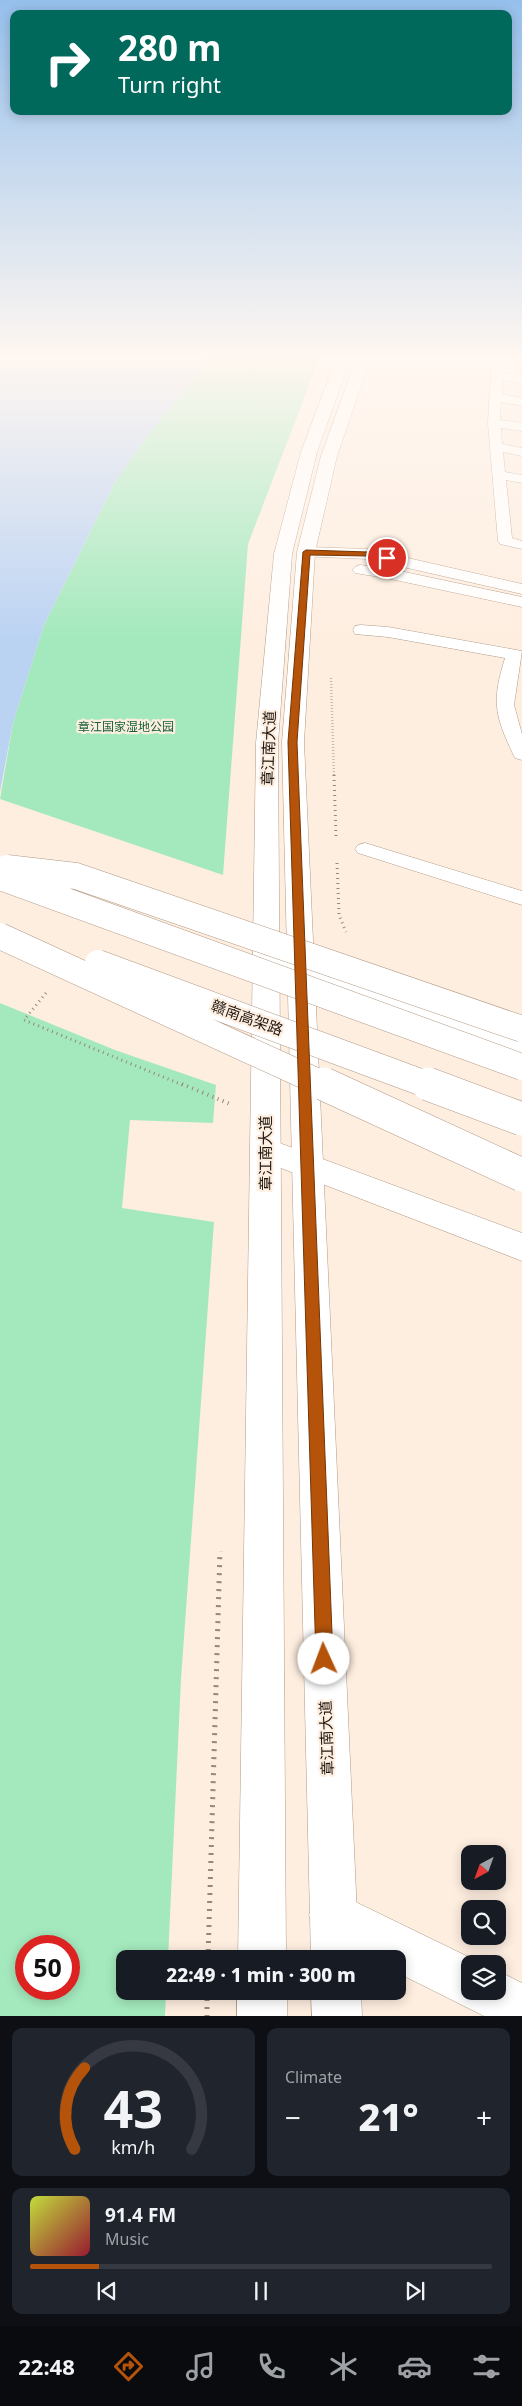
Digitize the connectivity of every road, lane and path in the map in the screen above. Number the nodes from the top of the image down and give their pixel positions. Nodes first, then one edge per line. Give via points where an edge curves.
1 (310, 451) edge
2 (331, 451) edge
3 (497, 451) edge
4 (499, 475) junction
5 (522, 479) edge
6 (522, 545) edge
7 (306, 552) junction
8 (360, 570) dead end
9 (522, 589) edge
10 (522, 602) edge
11 (361, 630) dead end
12 (519, 655) edge
13 (331, 678) dead end
14 (522, 754) edge
15 (336, 836) dead end
16 (365, 848) dead end
17 (337, 856) dead end
18 (0, 868) edge
19 (0, 877) edge
20 (522, 898) edge
21 (0, 928) edge
22 (346, 933) dead end
23 (0, 936) edge
24 (266, 958) junction
25 (301, 969) junction
26 (46, 992) dead end
27 (522, 1029) edge
28 (522, 1046) edge
29 (522, 1067) edge
30 (233, 1105) dead end
31 (522, 1119) edge
32 (266, 1150) junction
33 (308, 1167) junction
34 (522, 1174) edge
35 (522, 1247) edge
36 (334, 1937) edge
37 (262, 1950) edge
38 (461, 1980) edge
39 (207, 2000) edge
40 (262, 2000) edge
41 (336, 2000) edge
42 (504, 2000) edge
43 (522, 2009) edge
44 (206, 2016) edge
45 (262, 2016) edge
46 (337, 2016) edge

1 - 24 main road, 章江南大道 via 283,554 267,743
2 - 7 main road, 章江南大道
3 - 4 lane
4 - 5 lane
4 - 6 lane via 508,507 505,541
7 - 9 main road via 368,554
7 - 25 main road, 章江南大道 via 293,742
8 - 10 lane
11 - 12 lane
12 - 14 lane via 506,684 504,708
13 - 15 path
16 - 20 lane
17 - 22 path via 339,916
18 - 27 main road, bridge via 76,876
19 - 29 main road, bridge
21 - 31 main road, 赣南高架路, bridge
23 - 34 main road, bridge
24 - 25 main road
24 - 32 main road, 章江南大道
25 - 28 main road
25 - 33 main road, 章江南大道
26 - 30 path via 24,1020
32 - 33 main road
32 - 37 main road, 章江南大道
33 - 35 main road
33 - 36 main road, 章江南大道
36 - 38 main road
39 - 44 path
40 - 45 main road
41 - 46 main road
42 - 43 main road

